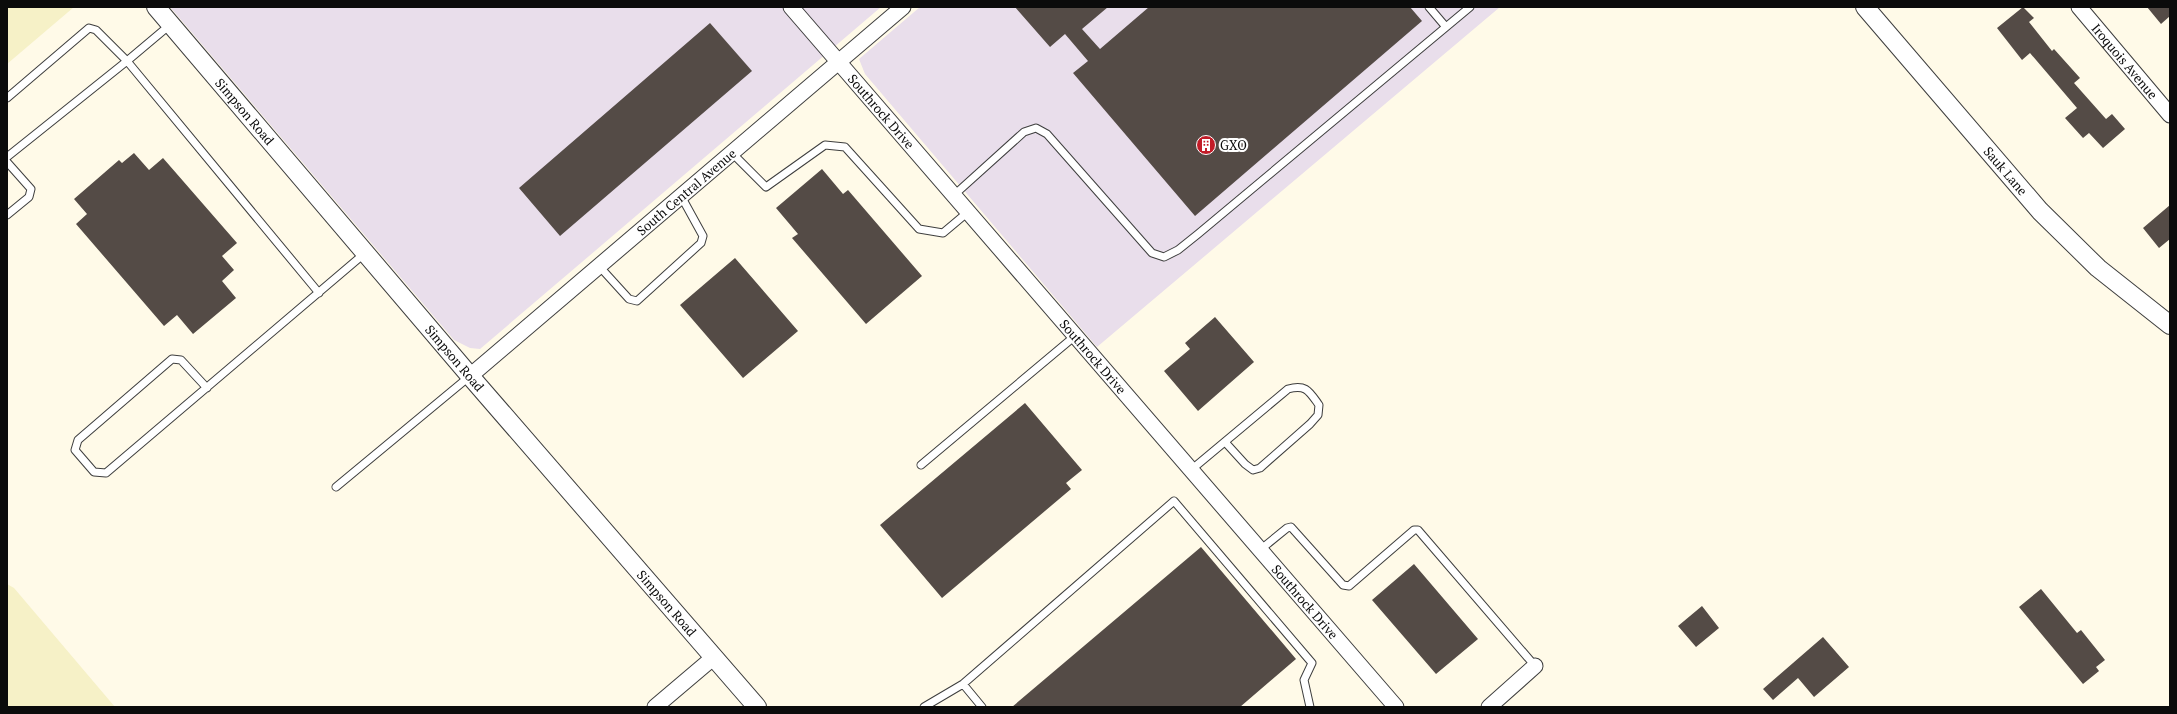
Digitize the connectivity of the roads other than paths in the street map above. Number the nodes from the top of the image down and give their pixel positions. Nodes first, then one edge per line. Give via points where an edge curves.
1 (156, 7) edge
2 (791, 7) edge
3 (903, 7) edge
4 (1429, 7) edge
5 (1470, 7) edge
6 (1865, 7) edge
7 (2079, 7) edge
8 (170, 24) junction
9 (1446, 27) junction
10 (127, 62) junction
11 (838, 63) junction
12 (7, 98) edge
13 (2170, 115) edge
14 (732, 153) junction
15 (7, 158) edge
16 (7, 162) edge
17 (681, 196) junction
18 (954, 196) junction
19 (968, 212) junction
20 (7, 215) edge
21 (366, 253) junction
22 (599, 266) junction
23 (319, 293) junction
24 (2167, 318) edge
25 (1075, 336) junction
26 (470, 376) junction
27 (207, 388) junction
28 (1225, 442) junction
29 (921, 465) dead end
30 (1191, 470) junction
31 (336, 487) dead end
32 (1260, 550) junction
33 (714, 656) junction
34 (1535, 666) joint
35 (963, 684) junction
36 (655, 707) edge
37 (757, 707) edge
38 (924, 707) edge
39 (982, 707) edge
40 (1310, 707) edge
41 (1396, 707) edge
42 (1488, 707) edge

1 - 8 street, Simpson Road
2 - 11 street, Southrock Drive
3 - 11 street, South Central Avenue
4 - 9 lane
5 - 9 lane
6 - 24 street, Sauk Lane via 2040,211 2098,268
7 - 13 street, Iroquois Avenue
8 - 10 lane
8 - 21 street, Simpson Road
9 - 18 lane via 1193,238 1164,257 1152,253 1047,134 1036,128 1024,132
10 - 12 lane via 96,30 89,28
10 - 15 lane
10 - 23 lane
11 - 14 street, South Central Avenue
11 - 18 street, Southrock Drive
14 - 17 street, South Central Avenue
14 - 19 lane via 766,187 825,146 845,147 919,229 943,233
16 - 20 lane via 31,189 29,197
17 - 22 street, South Central Avenue
17 - 22 lane via 703,236 701,243 636,301 629,299
18 - 19 street, Southrock Drive
19 - 25 street, Southrock Drive
21 - 23 lane
21 - 26 street, Simpson Road
22 - 26 street, South Central Avenue
23 - 27 lane
25 - 29 lane
25 - 30 street, Southrock Drive
26 - 31 lane
26 - 33 street, Simpson Road
27 - 27 lane via 106,474 94,472 75,450 78,440 172,359 181,360
28 - 28 lane via 1288,389 1298,387 1308,390 1319,405 1318,415 1310,424 1260,468 1253,470
28 - 30 lane
30 - 32 street, Southrock Drive
32 - 34 lane via 1291,527 1343,585 1349,586 1414,530 1418,530
32 - 41 street, Southrock Drive
33 - 36 street
33 - 37 street, Simpson Road
34 - 42 street
35 - 38 lane
35 - 39 lane
35 - 40 lane via 1174,501 1312,663 1304,680

